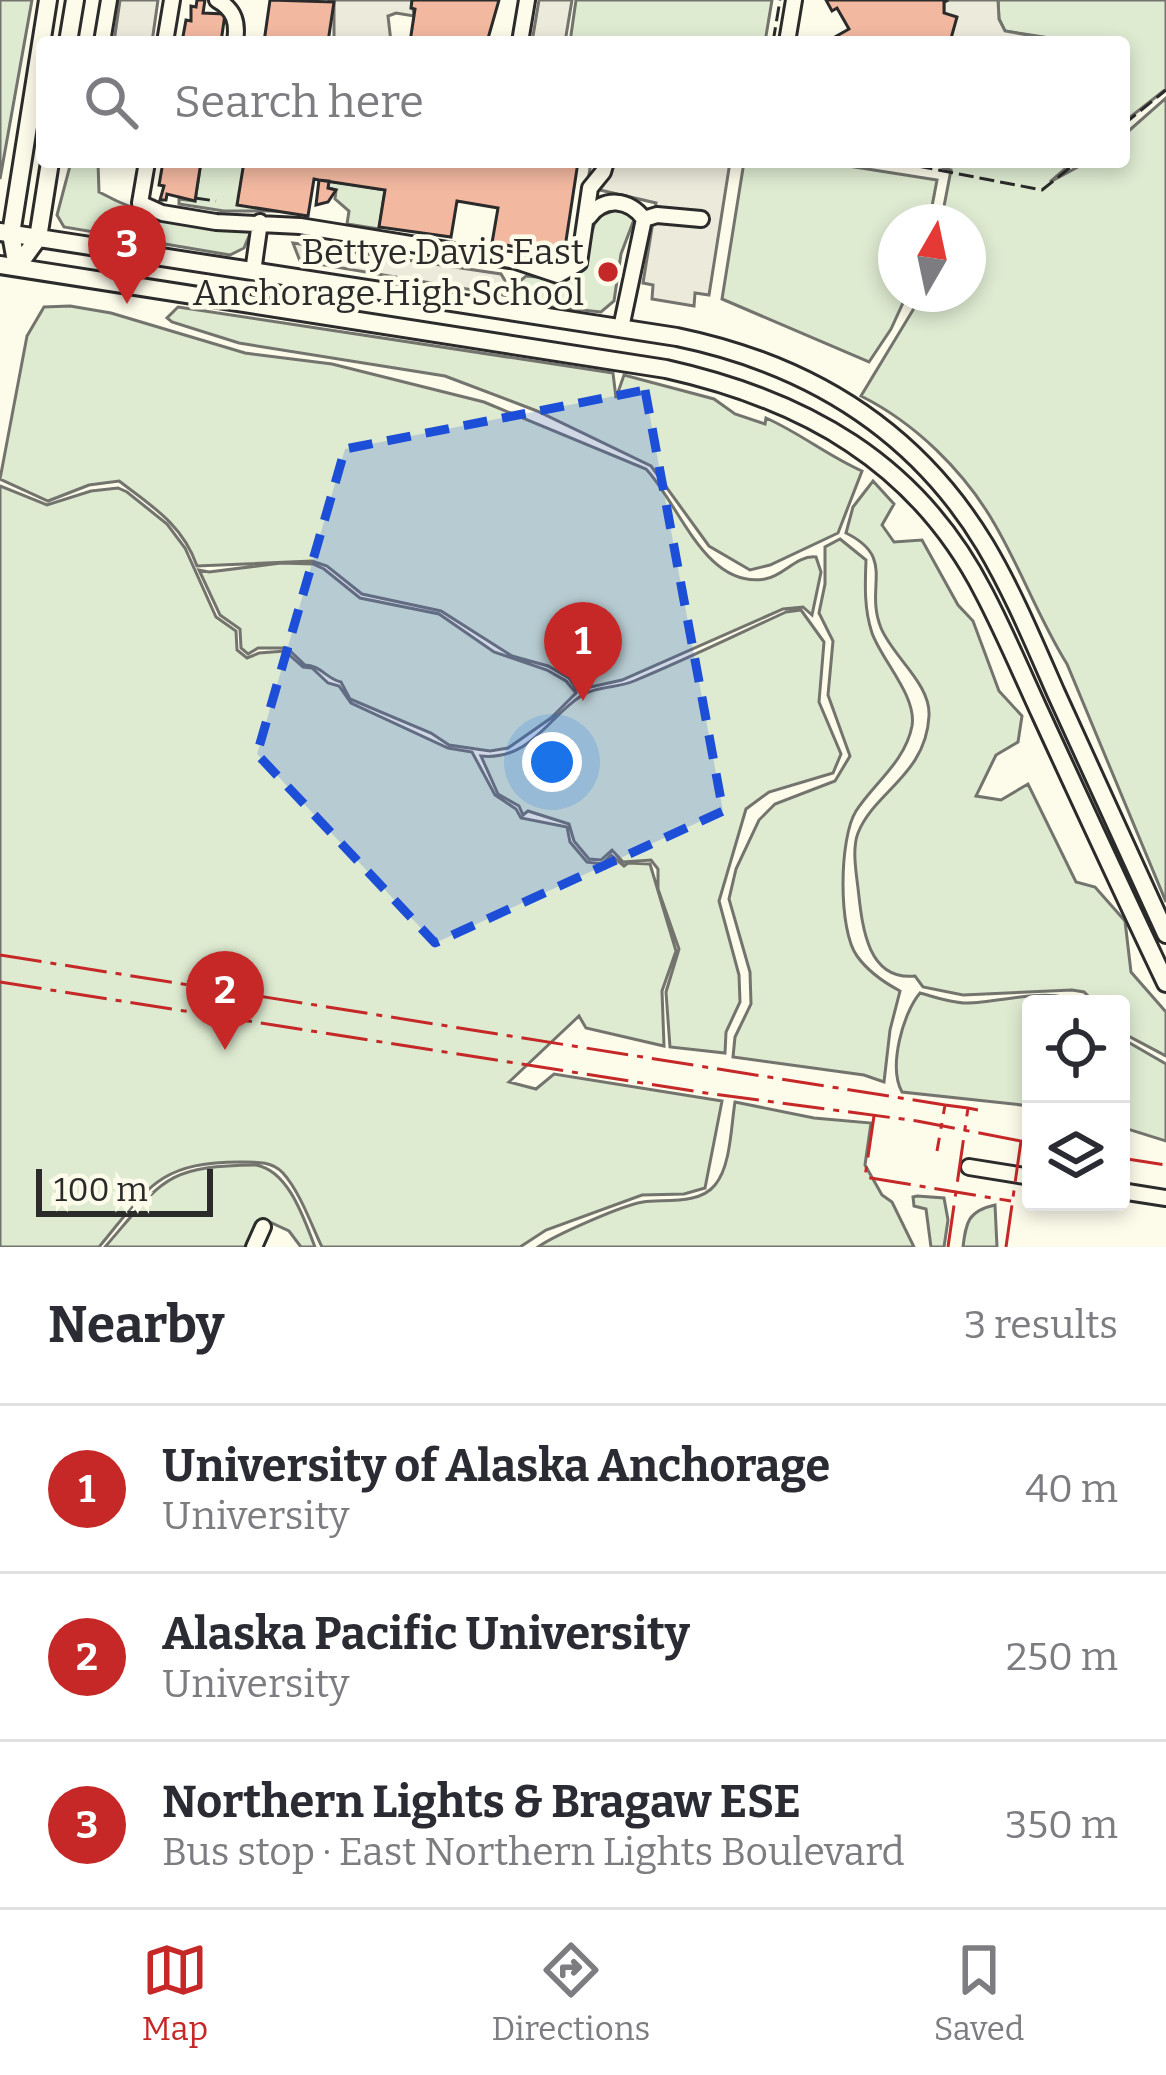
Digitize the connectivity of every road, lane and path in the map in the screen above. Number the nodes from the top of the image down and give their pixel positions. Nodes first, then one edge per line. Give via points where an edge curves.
1 (49, 0) edge
2 (75, 0) edge
3 (109, 0) edge
4 (172, 0) edge
5 (217, 0) edge
6 (527, 0) edge
7 (794, 0) edge
8 (42, 36) edge
9 (69, 36) edge
10 (103, 36) edge
11 (166, 36) edge
12 (236, 36) edge
13 (521, 36) edge
14 (788, 36) edge
15 (36, 69) edge
16 (49, 168) edge
17 (146, 168) edge
18 (604, 168) edge
19 (644, 219) junction
20 (700, 219) dead end
21 (260, 222) junction
22 (586, 222) junction
23 (5, 233) edge
24 (38, 238) junction
25 (9, 266) edge
26 (253, 272) junction
27 (622, 328) junction
28 (1166, 934) edge
29 (1166, 983) edge
30 (969, 1167) dead end
31 (1022, 1176) edge
32 (1130, 1192) edge
33 (1166, 1198) edge
34 (263, 1227) dead end
35 (254, 1247) edge

1 - 8 main road
2 - 9 main road
3 - 10 street
4 - 11 street
5 - 12 street via 232,12
6 - 13 street
7 - 14 street
15 - 23 main road
16 - 24 main road
17 - 21 street via 140,203 216,222
18 - 22 street via 590,188
19 - 20 street
19 - 22 street via 607,202
19 - 27 street
21 - 22 street via 516,261 558,275 579,263
21 - 26 street
23 - 24 main road
23 - 25 main road
24 - 25 main road
24 - 26 main road
25 - 29 main road via 666,369 750,391 825,425 912,494 983,590
26 - 27 main road
27 - 28 main road via 722,346 798,374 862,413 935,477 999,570
30 - 31 street
32 - 33 street
34 - 35 street

